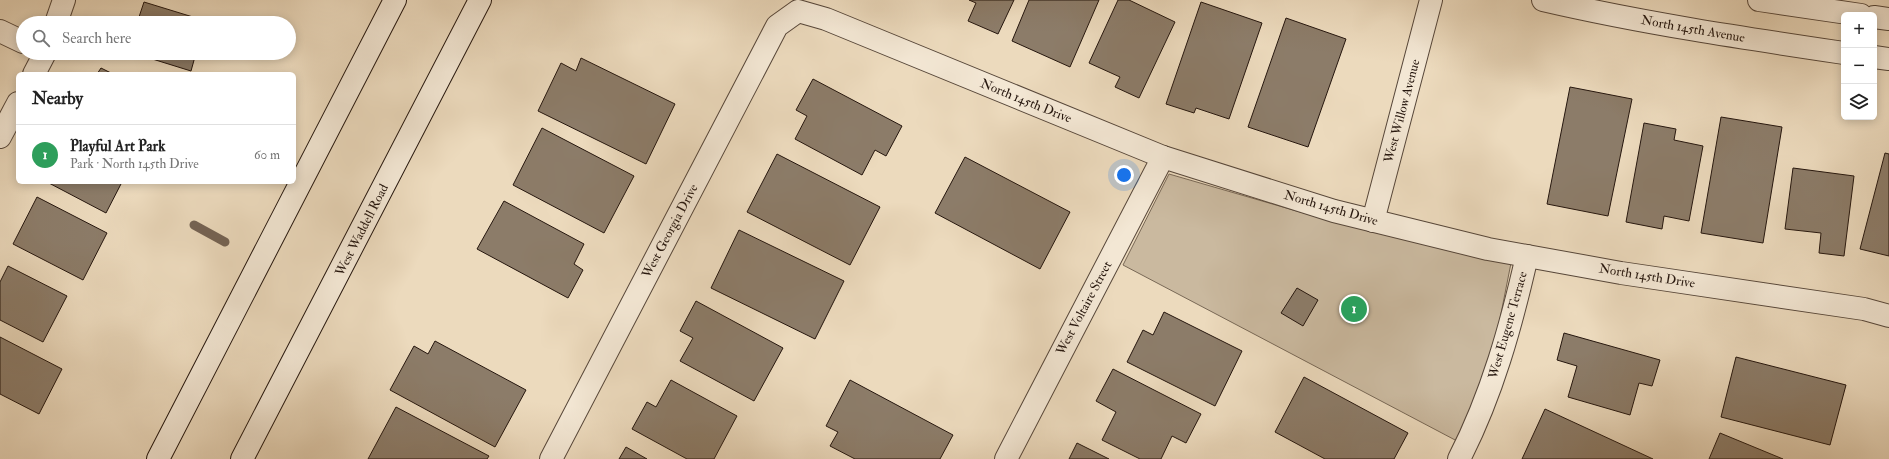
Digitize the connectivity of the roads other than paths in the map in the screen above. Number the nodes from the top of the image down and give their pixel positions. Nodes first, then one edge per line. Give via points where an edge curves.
1 (64, 0) edge
2 (395, 0) edge
3 (480, 0) edge
4 (1431, 0) edge
5 (1543, 0) edge
6 (1759, 0) edge
7 (798, 11) joint
8 (1841, 12) edge
9 (58, 16) edge
10 (1877, 17) edge
11 (1889, 19) edge
12 (0, 31) edge
13 (16, 39) edge
14 (1841, 52) edge
15 (1877, 57) edge
16 (1889, 59) edge
17 (41, 60) edge
18 (35, 72) edge
19 (16, 107) edge
20 (0, 137) edge
21 (1163, 157) junction
22 (1373, 221) junction
23 (1527, 256) junction
24 (1889, 316) edge
25 (158, 459) edge
26 (242, 459) edge
27 (551, 459) edge
28 (1006, 459) edge
29 (1458, 459) edge

1 - 9 street
2 - 25 street
3 - 26 street, West Waddell Road
4 - 22 street, West Willow Avenue
5 - 14 street, North 145th Avenue via 1702,32
6 - 8 street
7 - 21 street, North 145th Drive via 826,19
7 - 27 street, West Georgia Drive via 777,26
10 - 11 street
12 - 13 street
15 - 16 street
17 - 18 street
19 - 20 street
21 - 22 street, North 145th Drive
21 - 28 street, West Voltaire Street
22 - 23 street, North 145th Drive
23 - 24 street, North 145th Drive via 1621,273 1864,309
23 - 29 street, West Eugene Terrace via 1491,386

